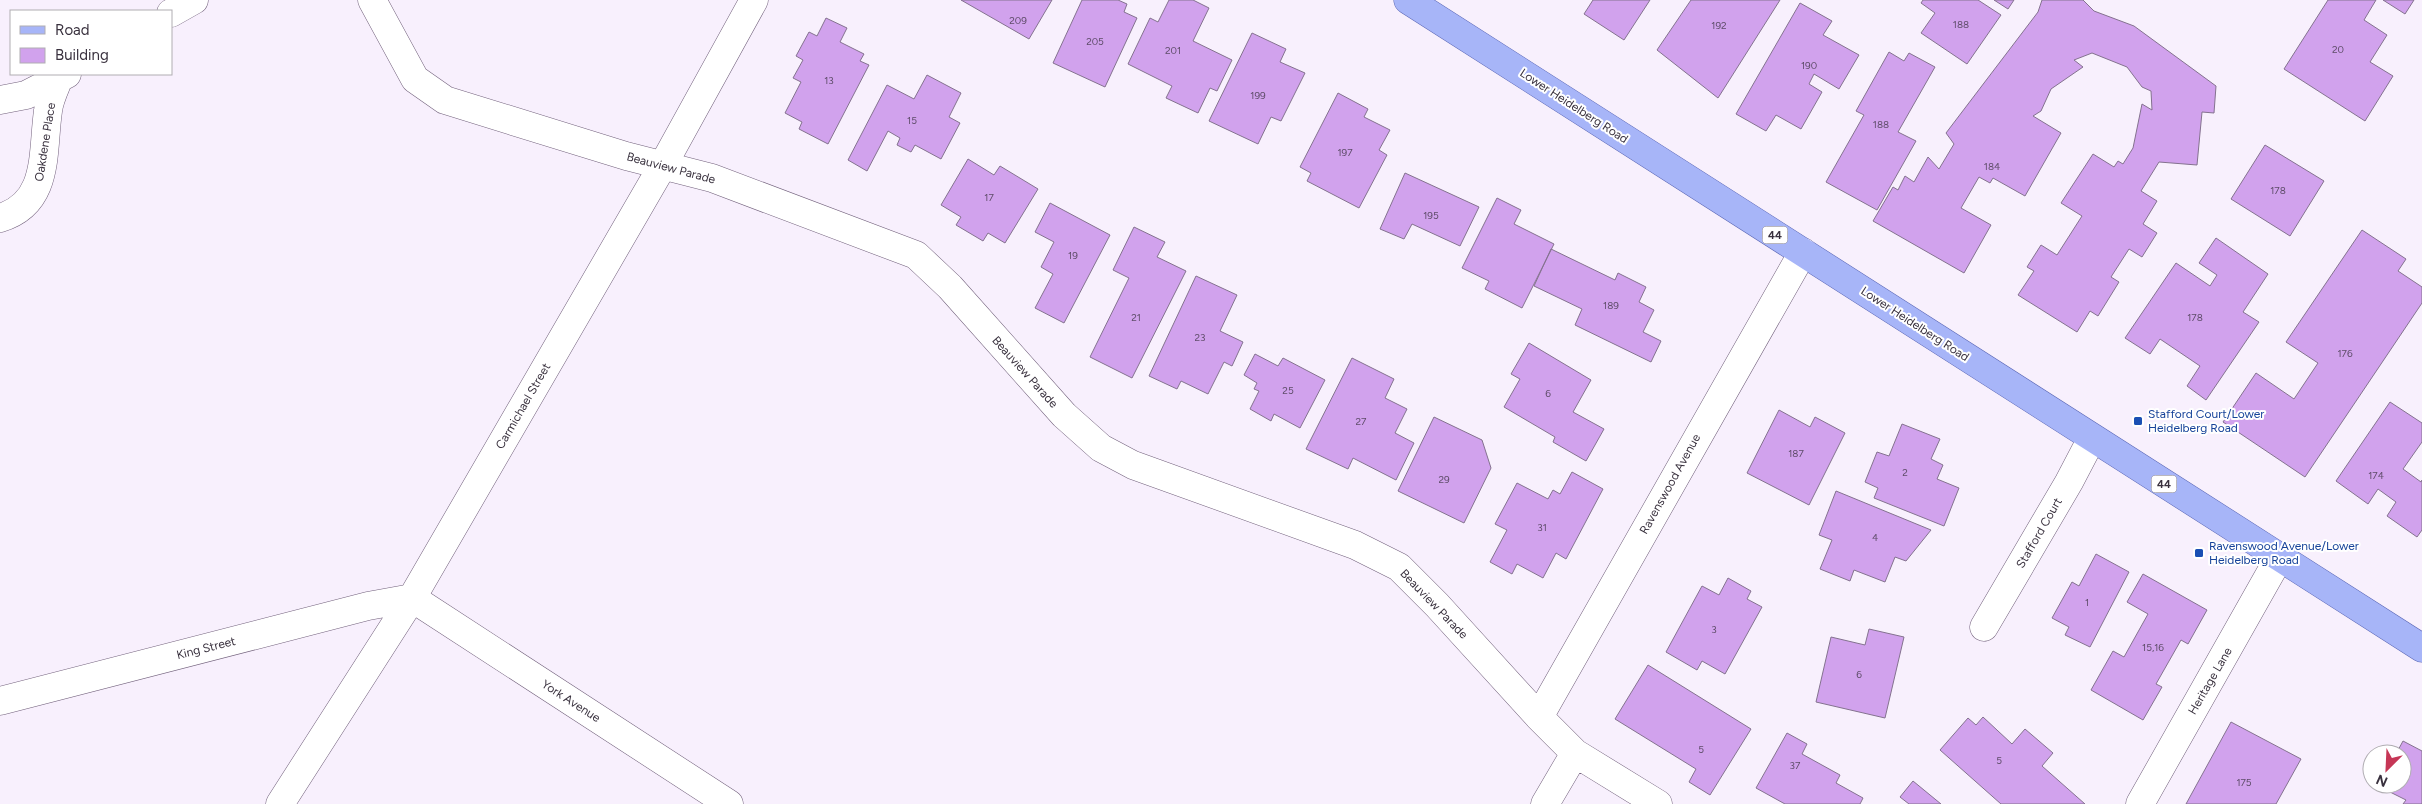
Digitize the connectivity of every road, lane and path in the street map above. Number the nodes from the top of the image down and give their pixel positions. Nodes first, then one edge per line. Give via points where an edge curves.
1 (194, 0) edge
2 (372, 0) edge
3 (754, 0) edge
4 (1408, 0) edge
5 (172, 12) edge
6 (63, 76) edge
7 (0, 100) edge
8 (663, 164) junction
9 (0, 218) edge
10 (1802, 252) junction
11 (2092, 438) junction
12 (2279, 558) junction
13 (412, 598) junction
14 (1984, 627) dead end
15 (2422, 648) edge
16 (0, 701) edge
17 (1539, 717) junction
18 (1576, 753) junction
19 (280, 804) edge
20 (730, 804) edge
21 (1545, 804) edge
22 (1658, 804) edge
23 (2140, 804) edge

1 - 5 street
2 - 8 street, Beauview Parade via 415,79 445,100 626,156
3 - 8 street, Carmichael Street
4 - 10 main road, Lower Heidelberg Road / 44
6 - 7 street, Oakdene Place via 26,94
6 - 9 street, Oakdene Place via 48,108 44,164 37,188 25,205
8 - 13 street, Carmichael Street
8 - 17 street, Beauview Parade via 712,178 916,255 950,287 1064,415 1101,448 1133,465 1355,544 1398,567
10 - 11 main road, Lower Heidelberg Road / 44
10 - 17 street, Ravenswood Avenue
11 - 12 main road, Lower Heidelberg Road / 44
11 - 14 street, Stafford Court
12 - 15 main road, Lower Heidelberg Road / 44
12 - 23 street, Heritage Lane
13 - 16 street, King Street via 368,606
13 - 19 street, Carmichael Street
13 - 20 street, York Avenue
17 - 18 street, Beauview Parade
18 - 21 street
18 - 22 street, Beauview Parade

